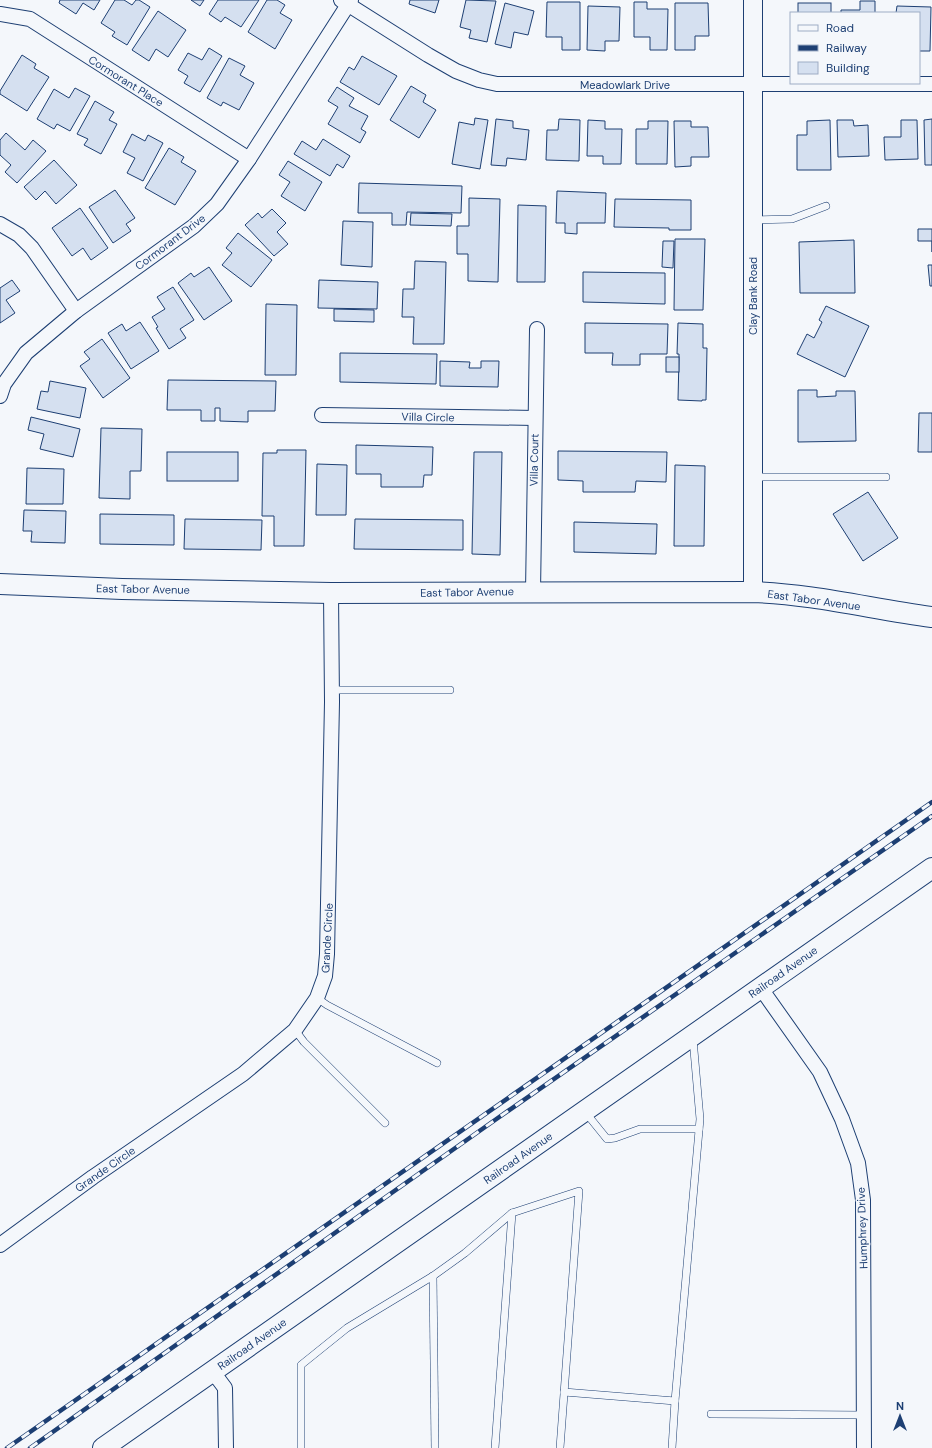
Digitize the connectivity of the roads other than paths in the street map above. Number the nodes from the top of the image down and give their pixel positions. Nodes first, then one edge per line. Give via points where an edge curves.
1 (753, 0) edge
2 (347, 1) edge
3 (0, 14) edge
4 (754, 84) junction
5 (932, 84) edge
6 (249, 159) junction
7 (826, 206) dead end
8 (753, 220) junction
9 (0, 224) edge
10 (76, 311) junction
11 (538, 329) dead end
12 (0, 396) edge
13 (322, 415) dead end
14 (535, 418) junction
15 (753, 477) junction
16 (886, 477) dead end
17 (0, 584) edge
18 (533, 592) junction
19 (753, 592) junction
20 (331, 593) junction
21 (932, 617) edge
22 (332, 690) junction
23 (450, 690) dead end
24 (932, 868) edge
25 (760, 987) junction
26 (317, 998) junction
27 (295, 1030) junction
28 (693, 1034) junction
29 (438, 1063) dead end
30 (584, 1111) junction
31 (385, 1123) dead end
32 (700, 1129) junction
33 (512, 1213) junction
34 (0, 1245) edge
35 (433, 1276) junction
36 (213, 1372) junction
37 (564, 1392) junction
38 (675, 1401) junction
39 (710, 1414) dead end
40 (864, 1415) junction
41 (103, 1448) edge
42 (226, 1448) edge
43 (301, 1448) edge
44 (436, 1448) edge
45 (495, 1448) edge
46 (560, 1448) edge
47 (672, 1448) edge
48 (864, 1448) edge

1 - 4 street, Clay Bank Road
2 - 4 street, Meadowlark Drive via 456,71 496,84
2 - 6 street, Cormorant Drive
3 - 6 street, Cormorant Place via 30,19
4 - 5 street, Meadowlark Drive
4 - 8 street, Clay Bank Road
6 - 10 street, Cormorant Drive via 217,204 194,226
7 - 8 lane via 792,219
8 - 15 street, Clay Bank Road
9 - 10 street via 19,235 32,248
10 - 12 street, Cormorant Drive via 26,353 4,384
11 - 14 street, Villa Court
13 - 14 street, Villa Circle
14 - 18 street, Villa Court
15 - 16 lane
15 - 19 street, Clay Bank Road
17 - 20 main road, East Tabor Avenue via 130,590
18 - 19 main road, East Tabor Avenue
18 - 20 main road, East Tabor Avenue
19 - 21 main road, East Tabor Avenue via 782,593
20 - 22 street, Grande Circle
22 - 23 lane
22 - 26 street, Grande Circle via 327,954 325,976
24 - 25 main road, Railroad Avenue
25 - 28 main road, Railroad Avenue
25 - 40 street, Humphrey Drive via 820,1072 842,1119 858,1163 863,1200
26 - 27 street, Grande Circle
26 - 29 lane
27 - 31 lane
27 - 34 street, Grande Circle via 243,1074 93,1177
28 - 30 main road, Railroad Avenue
28 - 32 lane
30 - 32 lane via 607,1139 640,1129
30 - 36 main road, Railroad Avenue
32 - 38 lane
33 - 35 lane
33 - 37 lane via 579,1192
33 - 45 lane
35 - 43 lane via 347,1328 300,1365
35 - 44 lane
36 - 41 main road, Railroad Avenue
36 - 42 street via 225,1388
37 - 38 lane
37 - 46 lane
38 - 47 lane
39 - 40 lane
40 - 48 street, Humphrey Drive

